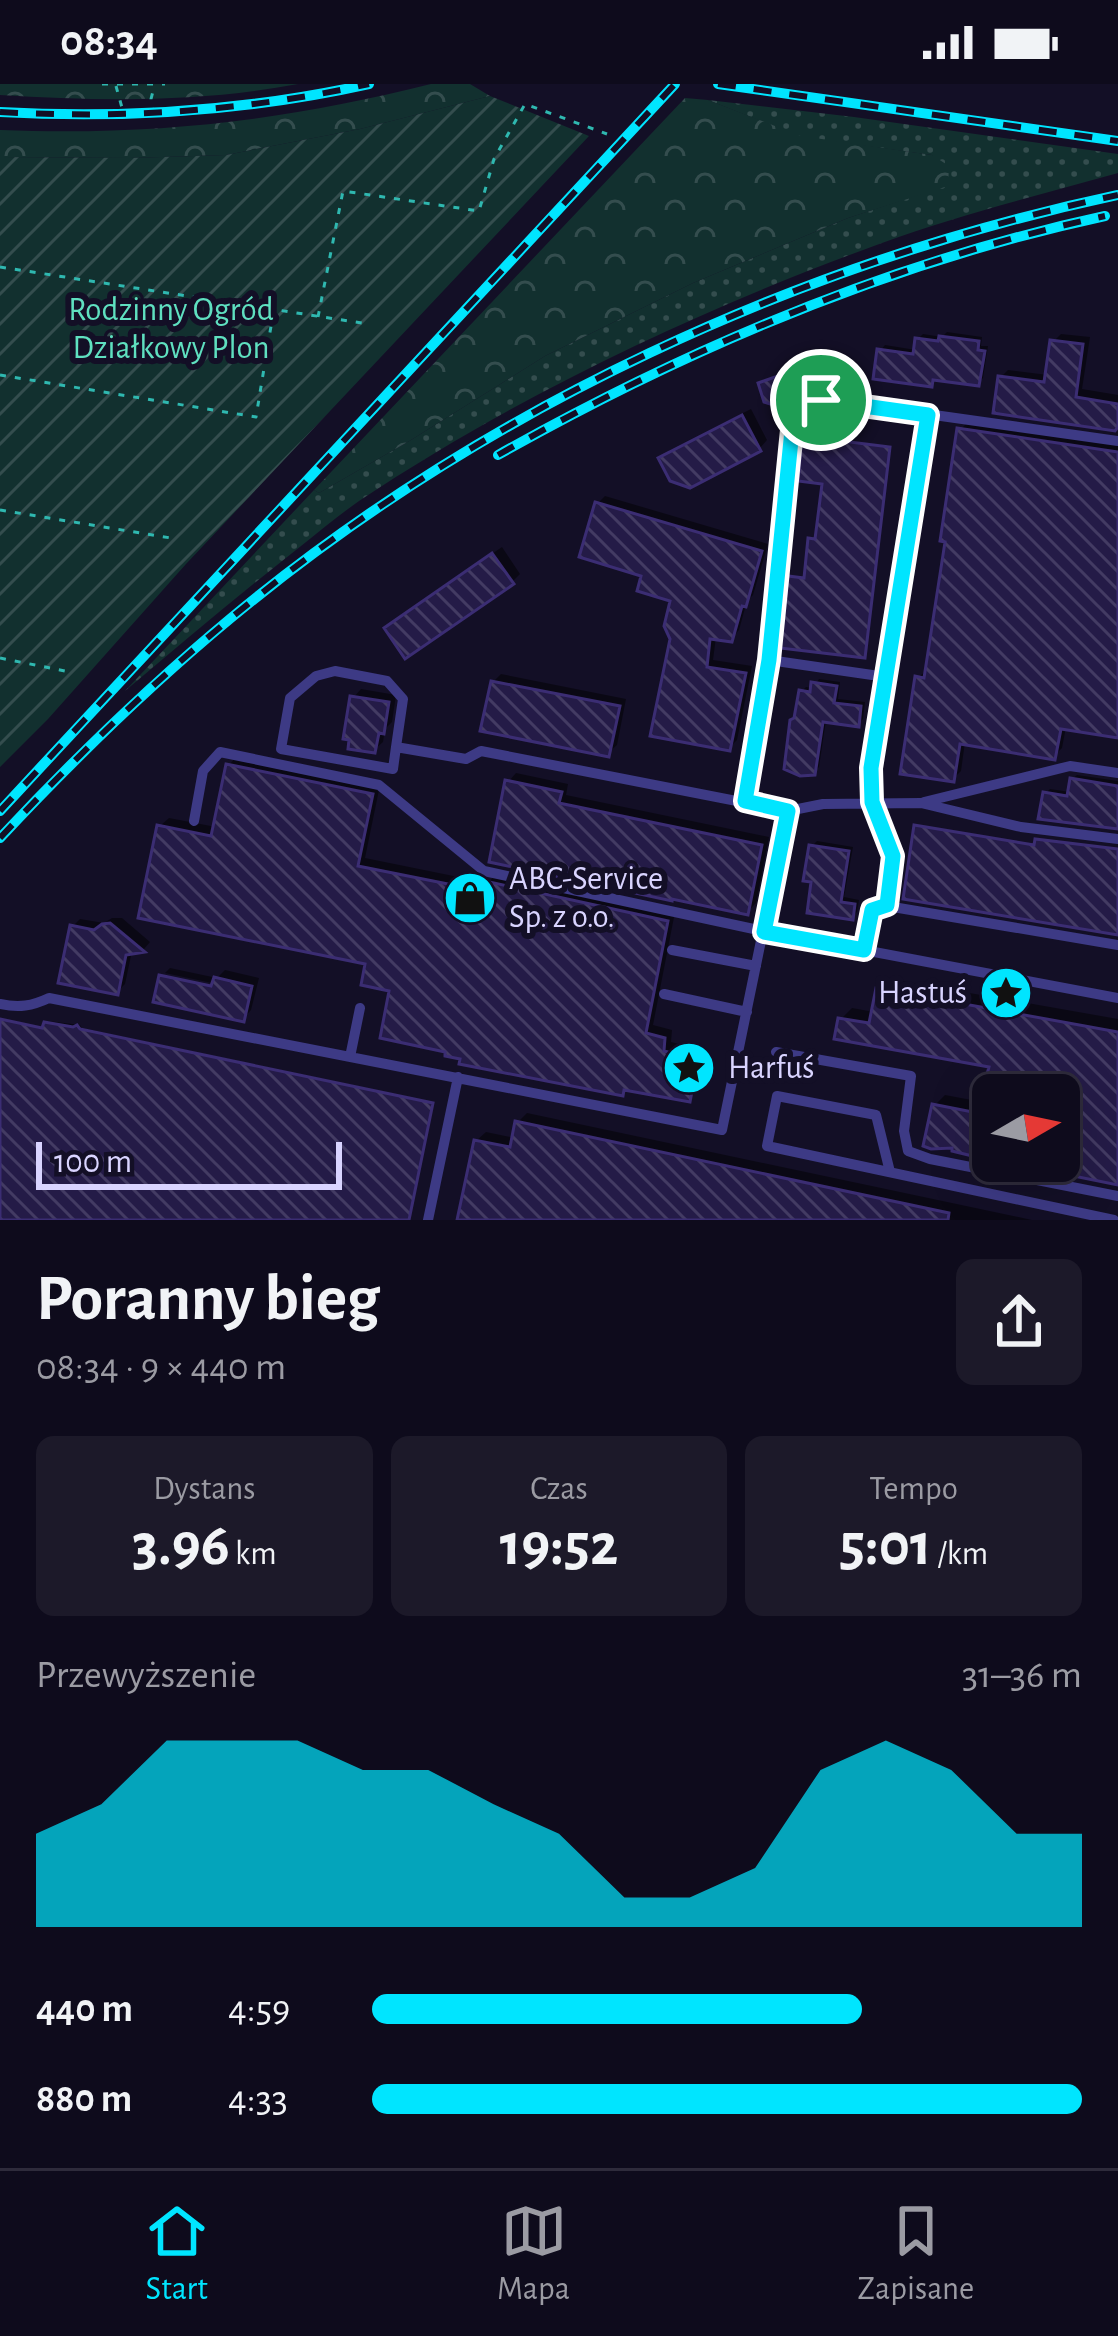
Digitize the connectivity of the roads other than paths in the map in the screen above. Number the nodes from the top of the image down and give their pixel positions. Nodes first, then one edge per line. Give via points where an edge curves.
1 (928, 415) junction
2 (1118, 441) edge
3 (769, 660) junction
4 (886, 677) junction
5 (396, 747) junction
6 (1118, 773) edge
7 (745, 801) junction
8 (872, 802) junction
9 (921, 803) junction
10 (788, 811) junction
11 (194, 821) dead end
12 (1118, 839) edge
13 (764, 932) junction
14 (1118, 945) edge
15 (672, 950) dead end
16 (756, 966) junction
17 (664, 994) dead end
18 (1118, 998) edge
19 (0, 1004) edge
20 (359, 1007) dead end
21 (747, 1012) junction
22 (776, 1052) dead end
23 (350, 1057) junction
24 (458, 1077) junction
25 (890, 1172) junction
26 (1118, 1196) edge
27 (428, 1220) edge
28 (1114, 1220) edge

1 - 2 lane
1 - 3 lane via 821,400 794,410
1 - 4 lane
3 - 4 lane
3 - 7 lane
4 - 8 lane
5 - 5 lane via 404,699 387,681 335,671 290,698 280,749 393,769
5 - 7 lane via 466,759 481,751
6 - 9 lane via 1070,766
7 - 10 lane
8 - 9 lane
8 - 10 lane
8 - 14 lane via 893,856 887,905
9 - 12 lane
10 - 13 lane
11 - 13 lane via 203,771 220,752 379,785 484,871
13 - 16 lane
13 - 18 lane
15 - 16 lane
16 - 21 lane
17 - 21 lane
19 - 23 lane via 50,998
20 - 23 lane
21 - 24 lane via 722,1130
22 - 26 lane via 910,1076 908,1151
23 - 24 lane
24 - 27 lane
25 - 25 lane via 767,1146 777,1096 876,1115
25 - 28 lane

